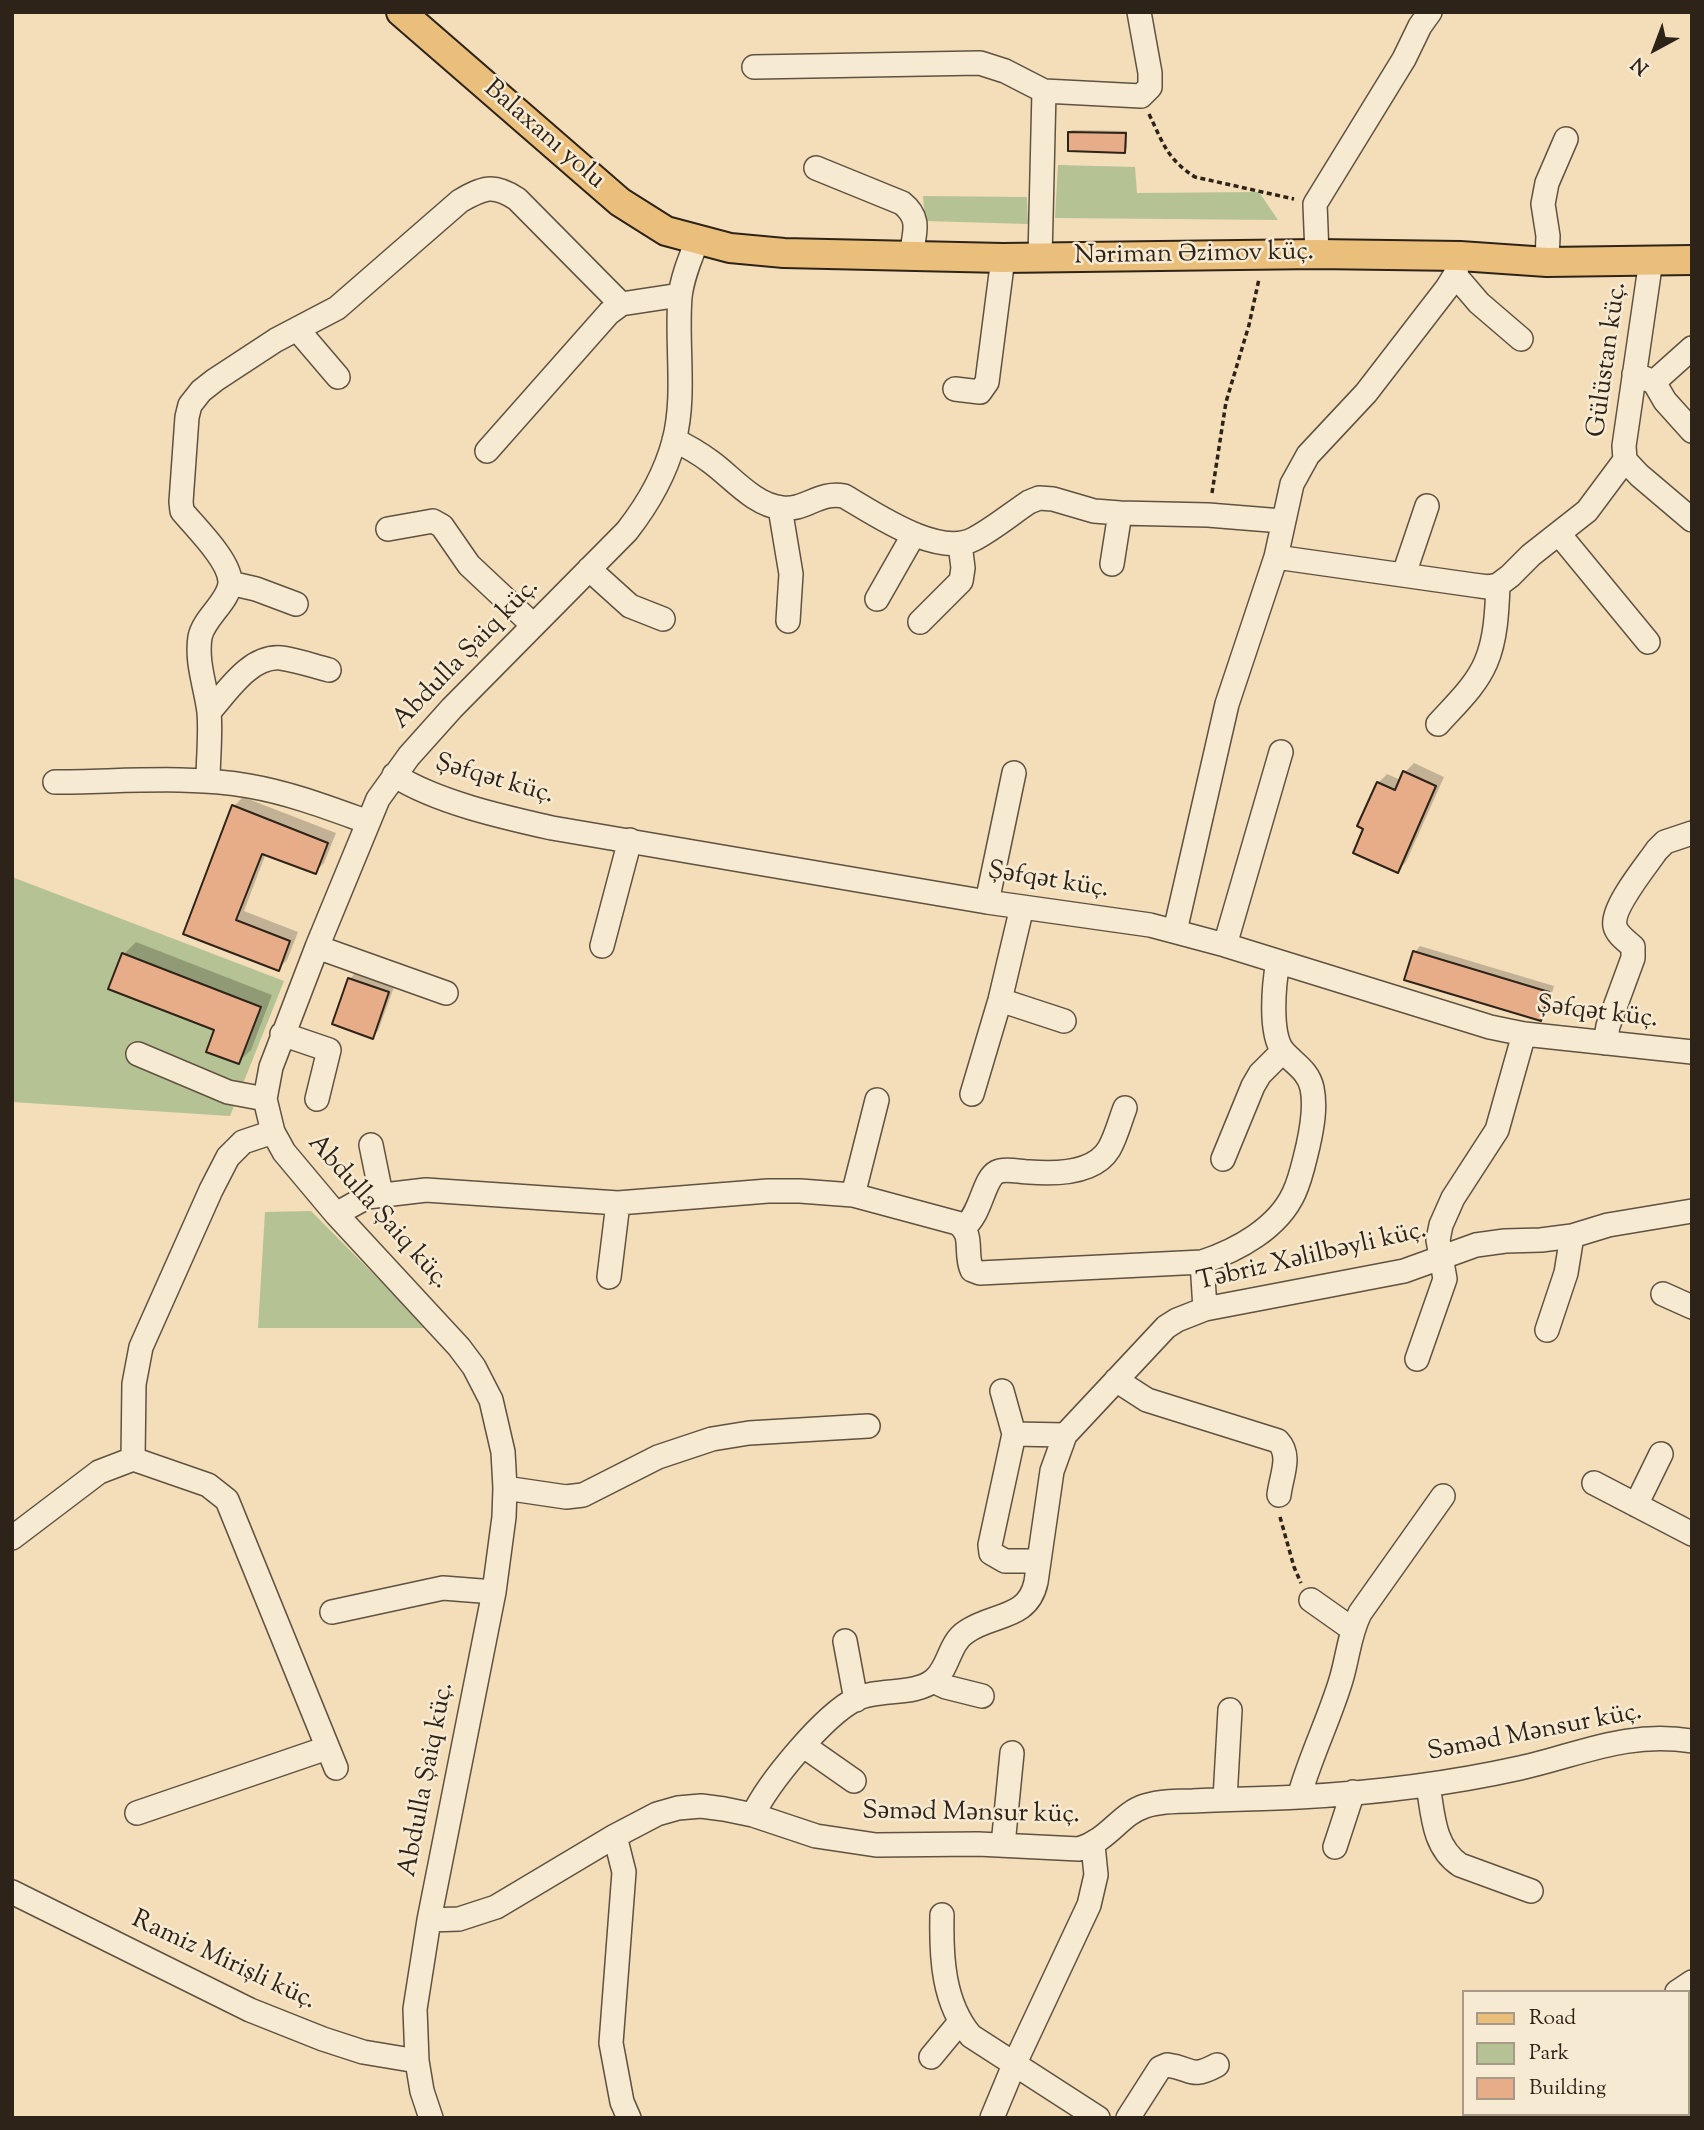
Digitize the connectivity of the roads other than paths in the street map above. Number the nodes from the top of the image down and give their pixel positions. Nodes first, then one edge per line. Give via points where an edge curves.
1 (401, 12) edge
2 (1139, 12) edge
3 (1430, 12) edge
4 (754, 68) dead end
5 (1044, 91) junction
6 (1566, 139) dead end
7 (816, 168) dead end
8 (697, 241) junction
9 (1317, 254) junction
10 (911, 256) junction
11 (1003, 258) junction
12 (1040, 258) junction
13 (1651, 260) junction
14 (1692, 260) edge
15 (1547, 262) junction
16 (1458, 265) junction
17 (680, 295) junction
18 (621, 303) junction
19 (298, 329) junction
20 (1521, 339) dead end
21 (1692, 348) edge
22 (338, 377) dead end
23 (1644, 378) junction
24 (955, 389) dead end
25 (1692, 431) edge
26 (674, 440) junction
27 (487, 451) dead end
28 (1625, 460) junction
29 (1427, 506) dead end
30 (780, 508) junction
31 (1120, 513) junction
32 (1692, 520) edge
33 (1282, 521) junction
34 (388, 529) dead end
35 (914, 534) junction
36 (1559, 534) junction
37 (960, 544) junction
38 (1276, 556) junction
39 (1112, 564) dead end
40 (589, 569) junction
41 (1404, 574) junction
42 (230, 583) junction
43 (1498, 585) junction
44 (877, 599) dead end
45 (296, 604) dead end
46 (663, 619) dead end
47 (788, 621) dead end
48 (920, 622) dead end
49 (533, 625) junction
50 (1648, 642) dead end
51 (329, 670) dead end
52 (209, 712) junction
53 (1438, 724) dead end
54 (1281, 752) dead end
55 (1014, 773) dead end
56 (394, 775) junction
57 (208, 781) junction
58 (55, 782) dead end
59 (368, 822) junction
60 (1692, 833) edge
61 (630, 840) junction
62 (987, 902) junction
63 (1022, 907) junction
64 (1175, 931) junction
65 (1225, 945) junction
66 (601, 946) dead end
67 (317, 947) junction
68 (1278, 962) junction
69 (446, 993) dead end
70 (1000, 1000) junction
71 (1064, 1021) dead end
72 (282, 1034) junction
73 (1524, 1034) junction
74 (1605, 1043) junction
75 (1283, 1051) junction
76 (1692, 1052) edge
77 (138, 1054) dead end
78 (972, 1094) dead end
79 (265, 1099) junction
80 (317, 1099) dead end
81 (877, 1100) dead end
82 (1125, 1108) dead end
83 (273, 1132) junction
84 (371, 1145) dead end
85 (1223, 1159) dead end
86 (381, 1194) junction
87 (852, 1195) junction
88 (618, 1203) junction
89 (1692, 1211) edge
90 (336, 1214) junction
91 (964, 1227) junction
92 (1572, 1236) junction
93 (1441, 1258) junction
94 (1202, 1262) junction
95 (609, 1277) dead end
96 (1663, 1294) dead end
97 (1692, 1307) edge
98 (1205, 1309) junction
99 (1547, 1330) dead end
100 (1418, 1359) dead end
101 (1116, 1380) junction
102 (1002, 1391) dead end
103 (868, 1426) dead end
104 (1014, 1434) junction
105 (1065, 1435) junction
106 (1661, 1454) dead end
107 (133, 1459) junction
108 (1594, 1483) dead end
109 (505, 1488) junction
110 (1279, 1494) road end
111 (1443, 1496) dead end
112 (1636, 1505) junction
113 (1692, 1534) edge
114 (12, 1538) edge
115 (1038, 1561) junction
116 (494, 1592) junction
117 (1311, 1600) road end
118 (332, 1612) dead end
119 (1352, 1629) junction
120 (845, 1641) dead end
121 (933, 1681) junction
122 (982, 1696) dead end
123 (856, 1699) junction
124 (1230, 1710) dead end
125 (1692, 1741) edge
126 (804, 1746) junction
127 (1012, 1753) dead end
128 (854, 1782) dead end
129 (1427, 1785) junction
130 (1353, 1792) junction
131 (1299, 1797) junction
132 (1225, 1799) junction
133 (137, 1813) dead end
134 (754, 1815) junction
135 (615, 1836) junction
136 (1003, 1845) junction
137 (1093, 1845) junction
138 (1335, 1847) dead end
139 (1531, 1891) dead end
140 (12, 1892) edge
141 (942, 1915) dead end
142 (429, 1920) junction
143 (960, 2022) junction
144 (931, 2057) dead end
145 (417, 2061) junction
146 (1014, 2065) junction
147 (1217, 2065) dead end
148 (431, 2118) edge
149 (629, 2118) edge
150 (992, 2118) edge
151 (1098, 2118) edge
152 (1128, 2118) edge

1 - 8 main road, Balaxanı yolu via 620,202 666,231
2 - 5 street via 1150,80 1141,96
3 - 9 street via 1315,204
4 - 5 street via 980,63
5 - 12 street
6 - 15 street via 1543,204
7 - 10 street via 902,203 913,212
8 - 10 main road, Nəriman Əzimov küç. via 784,253
8 - 17 street, Abdulla Şaiq küç.
9 - 12 main road, Nəriman Əzimov küç.
9 - 16 main road, Nəriman Əzimov küç.
10 - 11 main road, Nəriman Əzimov küç.
11 - 12 main road, Nəriman Əzimov küç.
11 - 24 street via 987,382 980,391
13 - 14 main road, Nəriman Əzimov küç.
13 - 15 main road, Nəriman Əzimov küç.
13 - 23 street, Gülüstan küç.
15 - 16 main road, Nəriman Əzimov küç.
16 - 20 street via 1479,303
16 - 33 street via 1366,393 1308,456 1292,484
17 - 18 street
17 - 26 street, Abdulla Şaiq küç.
18 - 19 street via 517,199 506,192 481,189 460,201 337,308
18 - 27 street
19 - 22 street
19 - 42 street via 215,380 190,405 187,416 183,511 226,564
21 - 23 street
23 - 25 street
23 - 28 street, Gülüstan küç. via 1624,446
26 - 30 street via 711,462 759,501
26 - 40 street, Abdulla Şaiq küç. via 644,509
28 - 32 street, Gülüstan küç.
28 - 36 street via 1587,510
29 - 41 street
30 - 35 street via 790,509 832,493
30 - 47 street via 791,574
31 - 33 street
31 - 37 street via 1039,498 974,540
31 - 39 street
33 - 38 street
34 - 49 street via 433,521 442,526 469,565
35 - 37 street
35 - 44 street
36 - 43 street
36 - 50 street
37 - 48 street via 961,581
38 - 41 street
38 - 64 street via 1230,694
40 - 46 street via 630,606
40 - 49 street, Abdulla Şaiq küç.
41 - 43 street
42 - 45 street
42 - 52 street via 201,636
43 - 53 street via 1486,662
49 - 56 street, Abdulla Şaiq küç.
51 - 52 street via 278,658 260,660
52 - 57 street
54 - 65 street
55 - 62 street
56 - 59 street, Abdulla Şaiq küç.
56 - 61 street, Şəfqət küç. via 410,786 514,819
57 - 58 street
57 - 59 street via 273,791
59 - 67 street, Abdulla Şaiq küç.
60 - 74 street via 1665,842 1657,850 1617,910 1615,925 1633,947 1633,958
61 - 62 street, Şəfqət küç.
61 - 66 street
62 - 63 street, Şəfqət küç.
63 - 64 street, Şəfqət küç.
63 - 70 street
64 - 65 street, Şəfqət küç.
65 - 68 street, Şəfqət küç.
67 - 69 street
67 - 72 street, Abdulla Şaiq küç.
68 - 73 street, Şəfqət küç. via 1445,1015
68 - 75 street via 1273,985 1277,1040
70 - 71 street
70 - 78 street
72 - 79 street, Abdulla Şaiq küç.
72 - 80 street via 329,1050
73 - 74 street, Şəfqət küç.
73 - 93 street via 1497,1130 1441,1225
74 - 76 street, Şəfqət küç.
75 - 85 street via 1253,1086
75 - 94 street via 1308,1075 1312,1087 1311,1131 1301,1175 1293,1195 1267,1227 1228,1253
77 - 79 street via 228,1092
79 - 83 street, Abdulla Şaiq küç.
81 - 87 street
82 - 91 street via 1109,1150 1086,1166 1054,1174 996,1172 976,1215
83 - 90 street, Abdulla Şaiq küç. via 295,1167
83 - 107 street via 243,1142 228,1157 141,1347 134,1384
84 - 86 street
86 - 88 street via 426,1190
86 - 90 street
87 - 88 street via 768,1191
87 - 91 street
88 - 95 street
89 - 92 street, Təbriz Xəlilbəyli küç.
90 - 109 street, Abdulla Şaiq küç. via 474,1367 497,1419
91 - 94 street via 968,1262 972,1270 981,1273
92 - 93 street, Təbriz Xəlilbəyli küç. via 1476,1245
92 - 99 street via 1566,1273
93 - 98 street, Təbriz Xəlilbəyli küç. via 1404,1271
93 - 100 street via 1445,1279
94 - 98 street
96 - 97 street
98 - 101 street, Təbriz Xəlilbəyli küç. via 1166,1327
101 - 105 street, Təbriz Xəlilbəyli küç.
101 - 110 street via 1147,1400 1278,1441 1286,1458
102 - 104 street
103 - 109 street via 712,1439 658,1457 583,1495 566,1497
104 - 105 street
104 - 115 street via 991,1553 1005,1561
105 - 115 street, Təbriz Xəlilbəyli küç. via 1052,1471
106 - 112 street
107 - 114 street via 99,1472
107 - 133 street via 208,1485 227,1500 332,1758
108 - 112 street
109 - 116 street, Abdulla Şaiq küç.
111 - 119 street
112 - 113 street
115 - 121 street, Təbriz Xəlilbəyli küç. via 1034,1593 1028,1602 964,1633
116 - 118 street via 443,1588
116 - 142 street, Abdulla Şaiq küç.
117 - 119 street
119 - 131 street via 1340,1682
120 - 123 street
121 - 122 street
121 - 123 street via 915,1689
123 - 126 street
124 - 132 street
125 - 129 street, Səməd Mənsur küç. via 1628,1739 1522,1767
126 - 128 street
126 - 134 street via 761,1798
127 - 136 street
129 - 130 street, Səməd Mənsur küç.
129 - 139 street via 1438,1839 1451,1859
130 - 131 street, Səməd Mənsur küç.
130 - 138 street
131 - 132 street, Səməd Mənsur küç.
132 - 137 street, Səməd Mənsur küç. via 1145,1806
134 - 135 street, Səməd Mənsur küç. via 701,1806 678,1808
134 - 136 street, Səməd Mənsur küç. via 816,1836 876,1845
135 - 142 street, Səməd Mənsur küç. via 496,1907 459,1919
135 - 149 street via 624,1872 611,2043
136 - 137 street, Səməd Mənsur küç. via 1063,1850
137 - 146 street via 1096,1875 1089,1905
140 - 145 street, Ramiz Mirişli küç. via 250,2010 363,2052
141 - 143 street via 943,1964
142 - 145 street, Abdulla Şaiq küç. via 415,2010
143 - 144 street
143 - 146 street via 971,2036
145 - 148 street, Abdulla Şaiq küç.
146 - 150 street
146 - 151 street
147 - 152 street via 1192,2074 1167,2065 1160,2068

